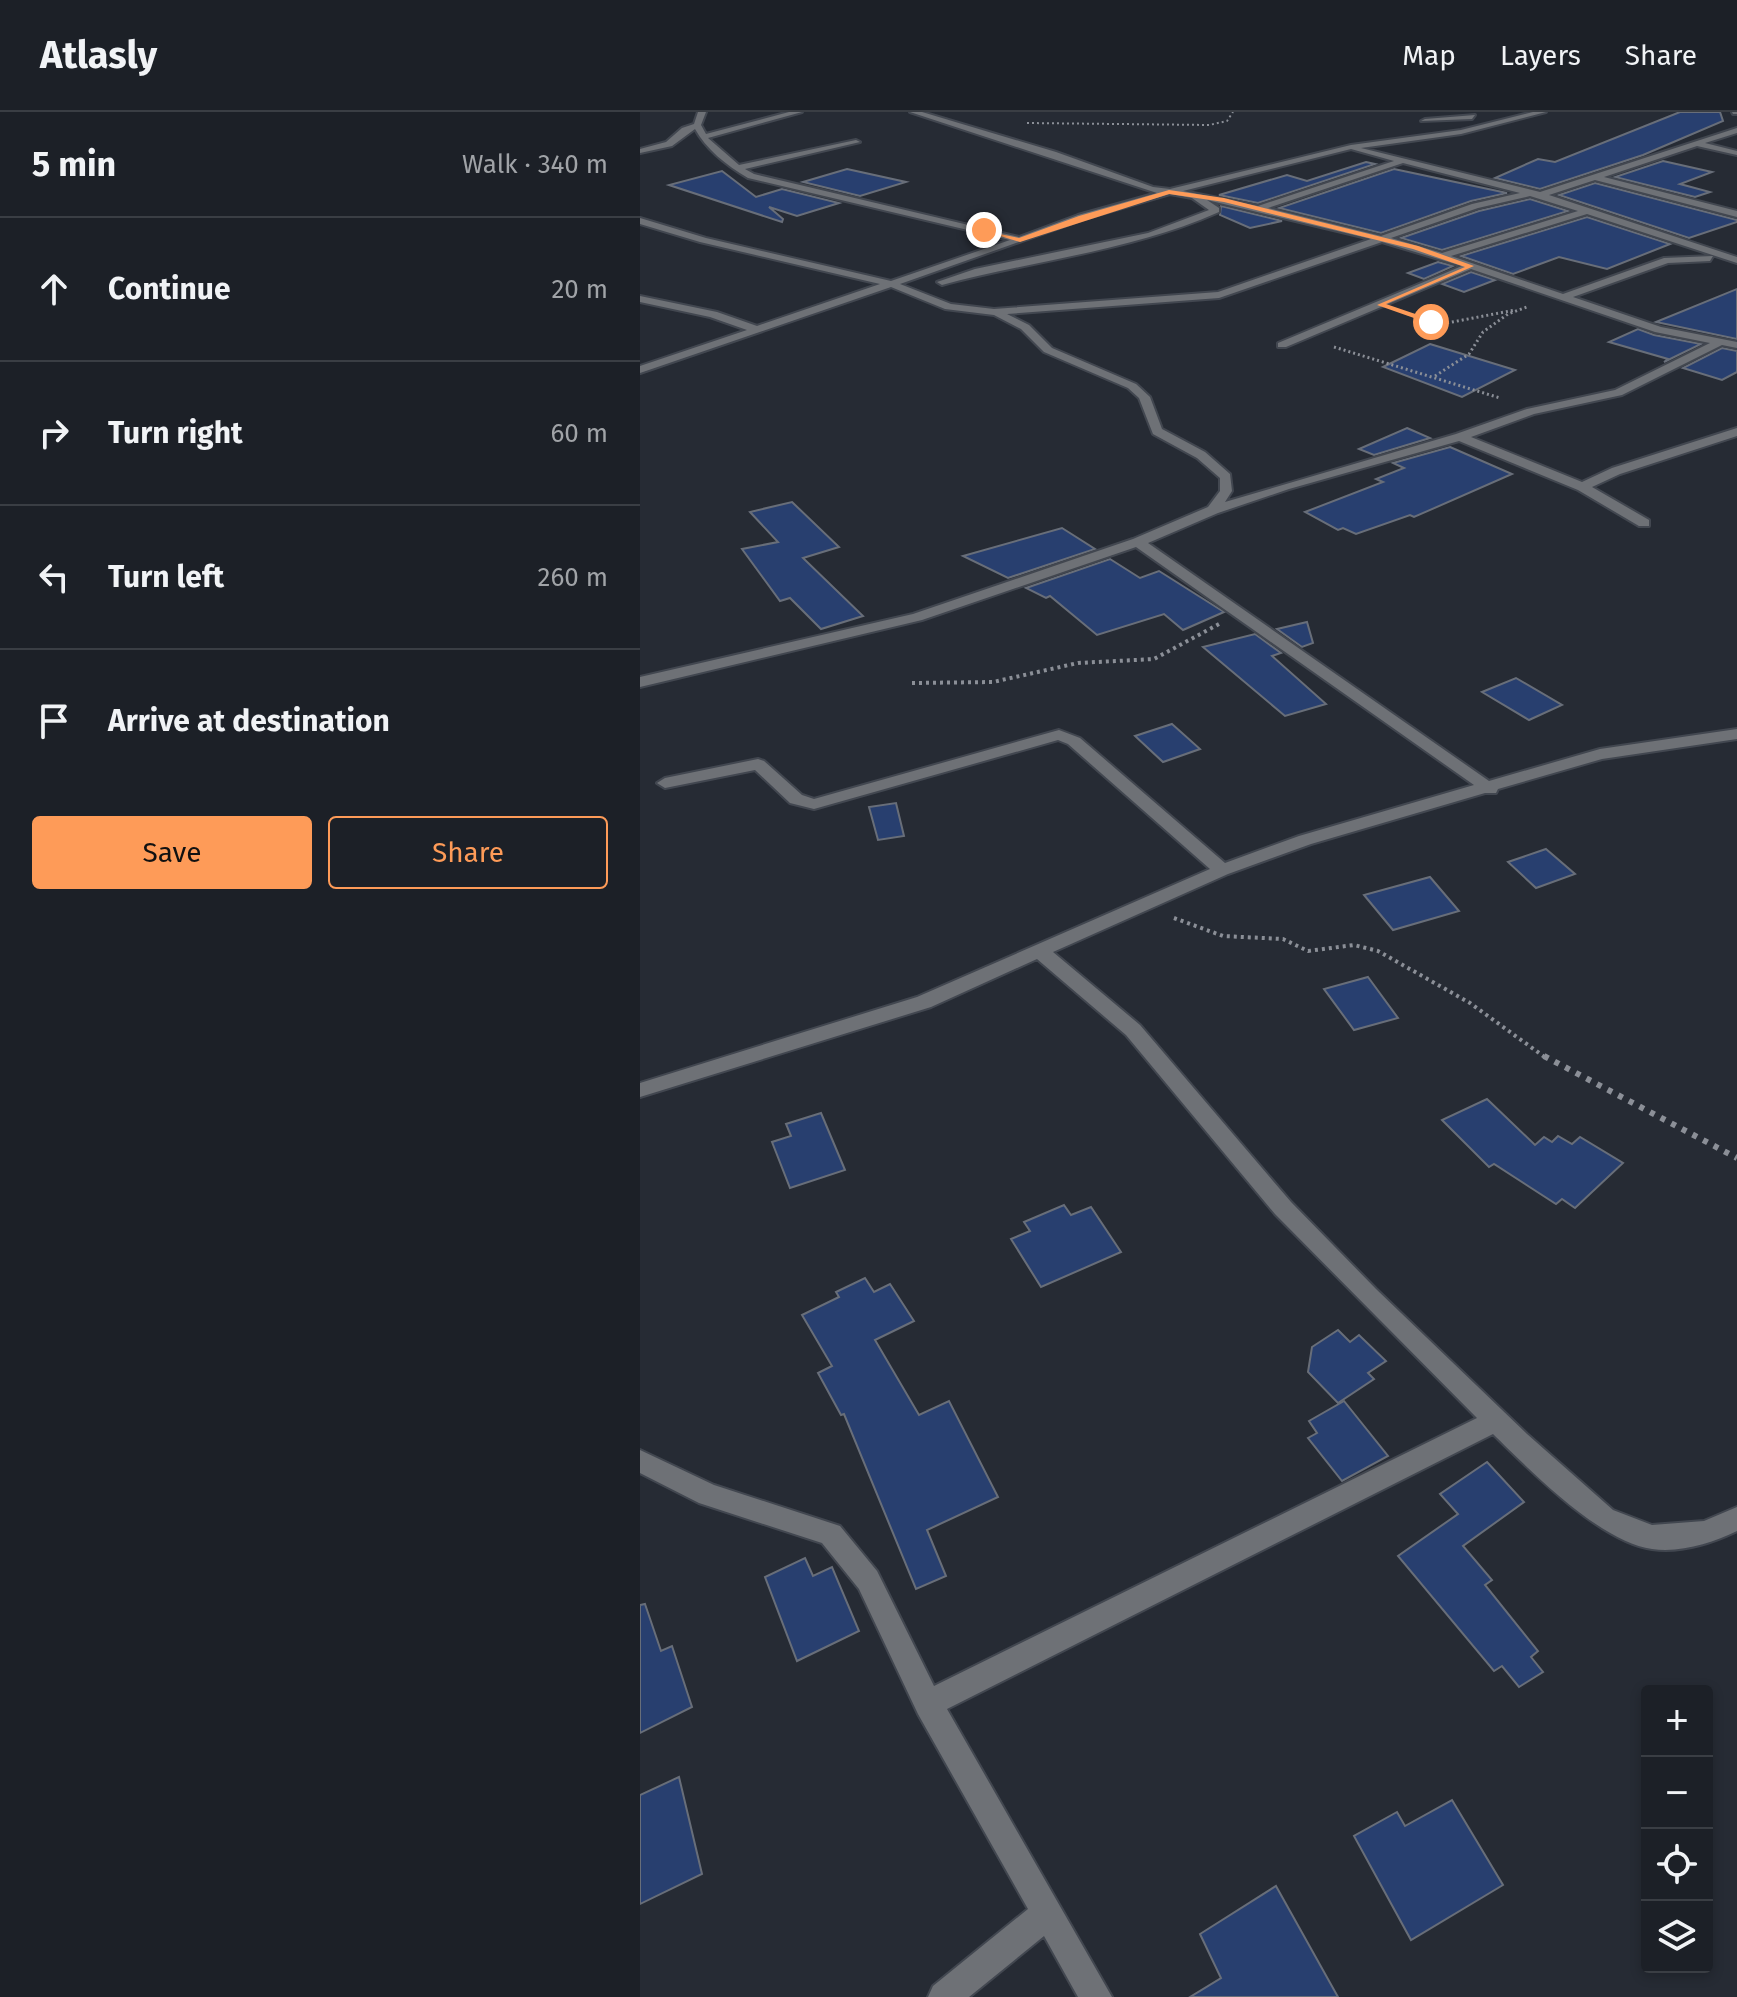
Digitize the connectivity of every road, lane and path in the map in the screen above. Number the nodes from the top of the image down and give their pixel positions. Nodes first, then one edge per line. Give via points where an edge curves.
1 (798, 112) edge
2 (914, 112) edge
3 (1233, 112) edge
4 (1542, 112) edge
5 (716, 114) dead end
6 (1477, 116) dead end
7 (699, 119) edge
8 (1425, 121) dead end
9 (1021, 123) dead end
10 (1737, 130) edge
11 (702, 137) junction
12 (856, 142) dead end
13 (1699, 144) junction
14 (1351, 147) junction
15 (640, 151) edge
16 (1737, 153) edge
17 (1400, 162) junction
18 (737, 168) junction
19 (1598, 178) junction
20 (1169, 192) junction
21 (1535, 194) junction
22 (1193, 195) junction
23 (1259, 208) junction
24 (1586, 211) junction
25 (1737, 214) edge
26 (640, 221) edge
27 (1381, 239) junction
28 (1020, 240) junction
29 (1442, 256) junction
30 (1733, 258) edge
31 (1471, 266) junction
32 (891, 284) junction
33 (911, 292) junction
34 (1565, 297) junction
35 (640, 299) edge
36 (1380, 305) junction
37 (1517, 310) junction
38 (994, 312) junction
39 (757, 330) junction
40 (1301, 337) junction
41 (1719, 343) junction
42 (1282, 345) dead end
43 (1737, 345) edge
44 (640, 370) edge
45 (1434, 376) junction
46 (1531, 411) junction
47 (1737, 432) edge
48 (1460, 437) junction
49 (1582, 487) junction
50 (1213, 510) junction
51 (1644, 523) dead end
52 (1138, 542) junction
53 (1244, 614) junction
54 (640, 682) edge
55 (912, 683) dead end
56 (1737, 734) edge
57 (665, 783) dead end
58 (1490, 789) junction
59 (1222, 870) junction
60 (1145, 907) junction
61 (1042, 953) junction
62 (640, 1090) edge
63 (1737, 1158) edge
64 (1496, 1420) junction
65 (640, 1461) edge
66 (1737, 1519) edge
67 (928, 1704) junction
68 (1048, 1913) junction
69 (944, 1997) edge
70 (1096, 1997) edge

1 - 11 street
2 - 20 street
3 - 9 path via 1227,121 1211,125
4 - 14 street via 1461,132
5 - 7 street
6 - 8 street
7 - 11 street
7 - 15 street via 669,144
10 - 13 street
11 - 18 street
12 - 18 street
13 - 16 street
13 - 19 street
14 - 17 street
14 - 20 street
17 - 21 street
17 - 23 street
18 - 28 street via 765,180
19 - 21 street
19 - 25 street
20 - 22 street
20 - 28 street
21 - 24 street
21 - 27 street via 1475,206
22 - 23 street
22 - 33 street via 1216,210 1129,239 996,265
23 - 27 street
24 - 29 street
24 - 30 street
26 - 32 street
27 - 29 street
27 - 38 street via 1219,295
28 - 32 street
29 - 31 street
30 - 34 street via 1667,260
31 - 34 street
31 - 36 street
32 - 33 street
32 - 39 street
33 - 38 street via 949,307
34 - 37 path
34 - 41 street via 1659,330
35 - 39 street via 713,314
36 - 37 path via 1440,323
36 - 40 street
37 - 45 path via 1483,332 1469,354
38 - 50 street via 1025,327 1048,350 1132,386 1144,397 1157,431 1201,455 1226,477 1226,491
39 - 44 street
40 - 42 street
40 - 45 path
41 - 43 street
41 - 46 street via 1618,393
45 - 46 path
46 - 48 street
47 - 49 street
48 - 49 street
48 - 50 street
49 - 51 street
50 - 52 street
52 - 53 street
52 - 54 street via 917,617
53 - 55 path via 1193,635 1154,659 1078,663 993,682
53 - 58 street
56 - 58 street via 1600,754
57 - 59 street via 758,764 796,799 814,804 1059,735 1074,741
58 - 59 street via 1305,840
59 - 60 street
60 - 61 street
60 - 63 path via 1223,936 1283,939 1315,952 1354,945 1378,951 1470,1003 1553,1063
61 - 62 street via 858,1025
61 - 64 street via 1133,1030 1283,1208
64 - 66 street via 1604,1518 1652,1537 1705,1533
64 - 67 street
65 - 67 street via 708,1495 831,1534 868,1580
67 - 68 street
68 - 69 street
68 - 70 street

